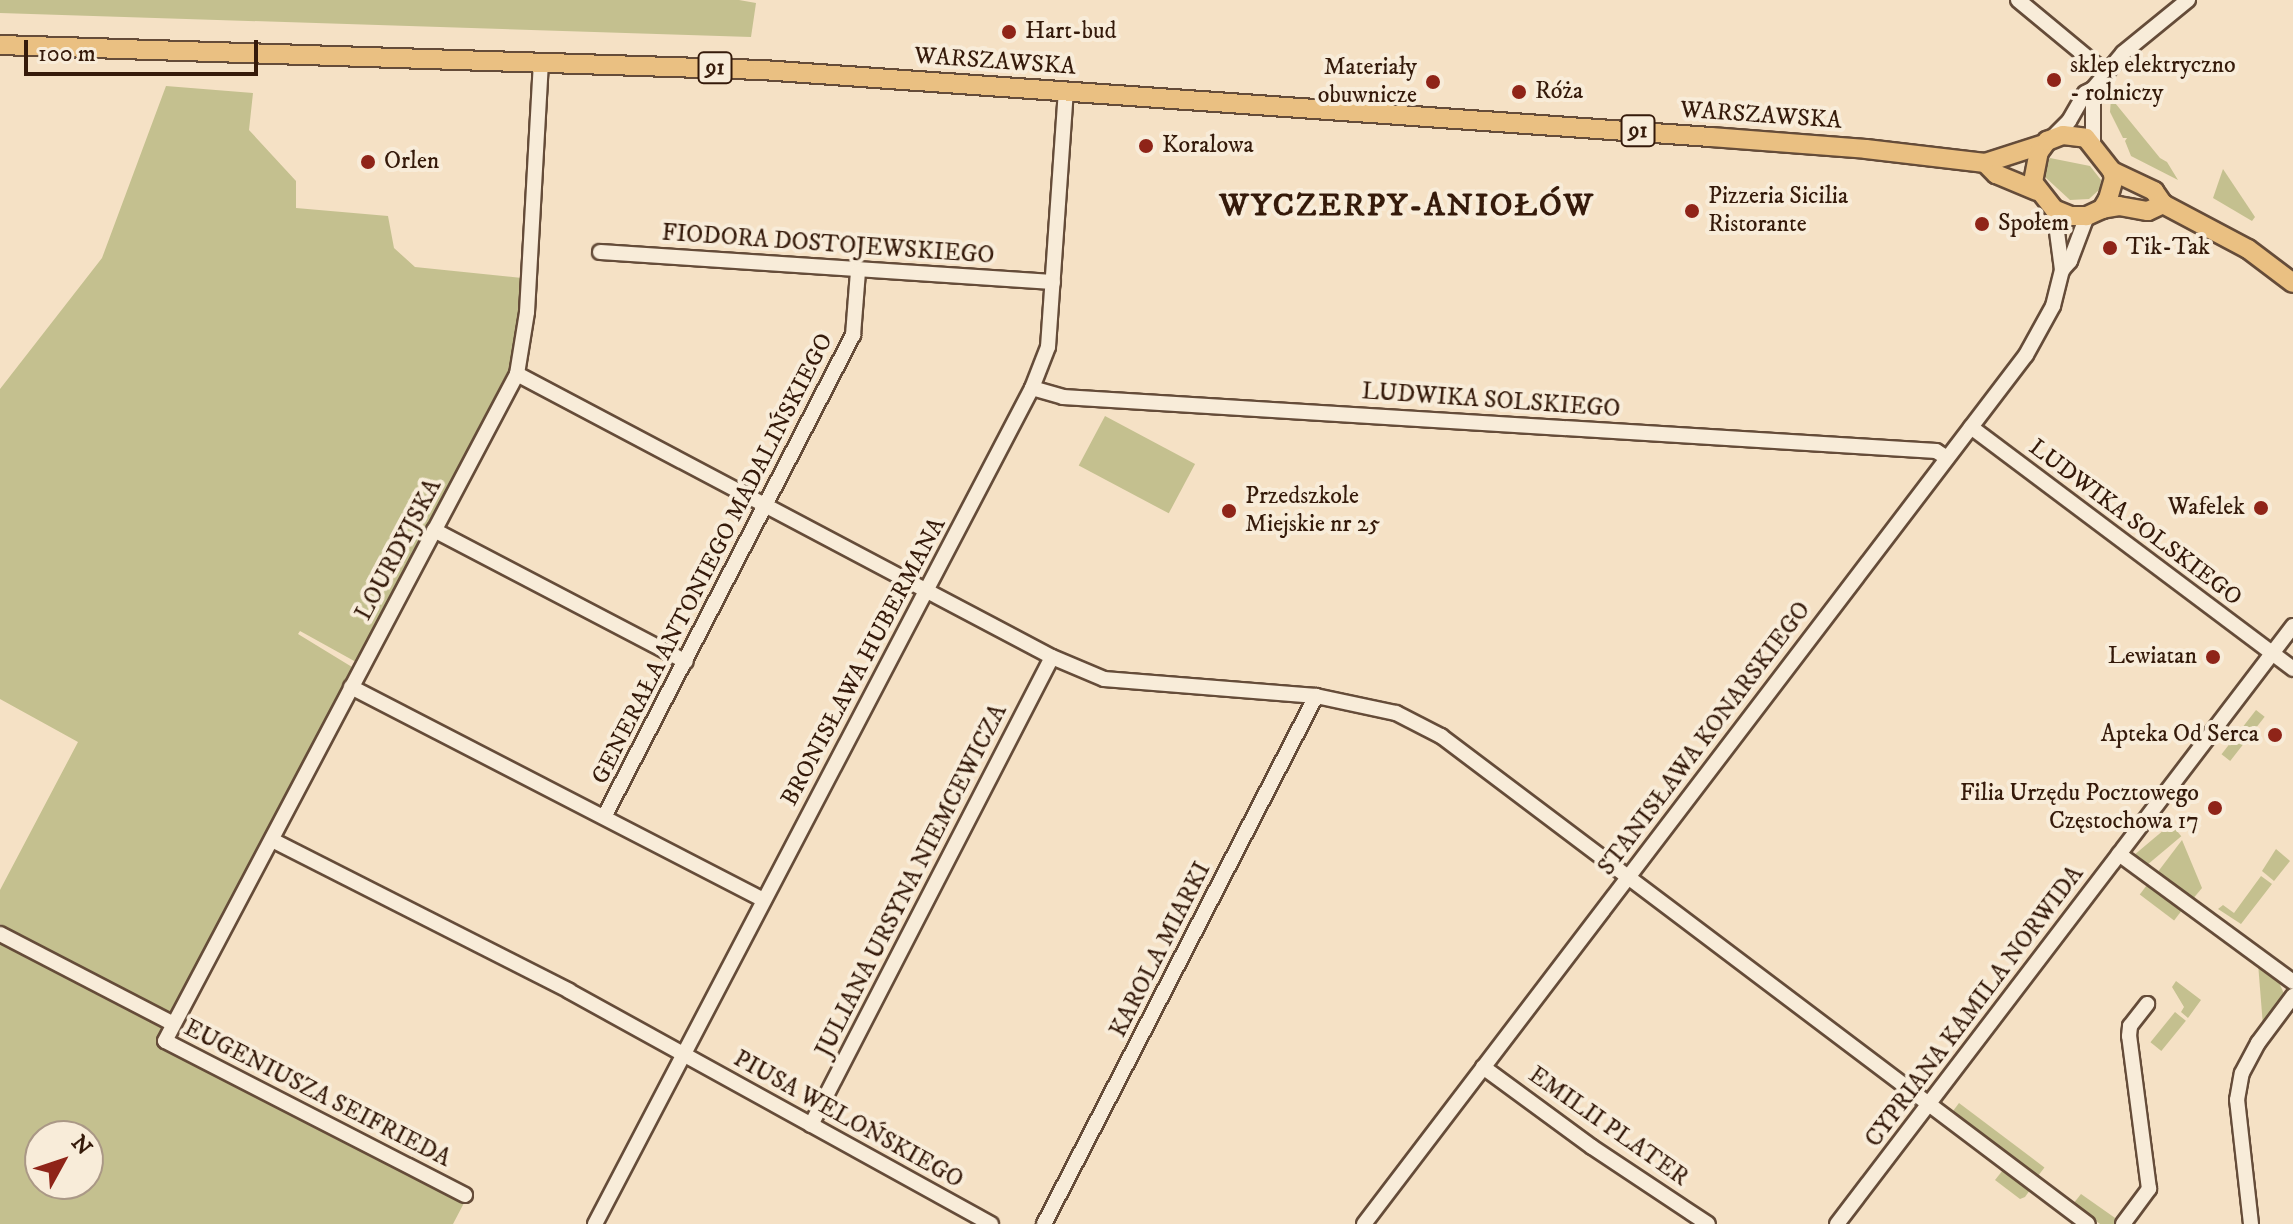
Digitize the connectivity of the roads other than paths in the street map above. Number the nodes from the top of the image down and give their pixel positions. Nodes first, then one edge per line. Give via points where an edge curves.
1 (2018, 0) edge
2 (2188, 0) edge
3 (0, 45) edge
4 (541, 63) junction
5 (2105, 72) junction
6 (2093, 89) junction
7 (1066, 90) junction
8 (2048, 141) junction
9 (2093, 144) junction
10 (1985, 163) junction
11 (2112, 171) junction
12 (2037, 191) junction
13 (2163, 204) junction
14 (2054, 209) junction
15 (2094, 212) junction
16 (600, 252) dead end
17 (2062, 270) junction
18 (858, 271) junction
19 (1053, 282) junction
20 (2293, 283) edge
21 (517, 374) junction
22 (1032, 388) junction
23 (1971, 427) junction
24 (1947, 458) junction
25 (767, 508) junction
26 (434, 530) junction
27 (928, 590) junction
28 (2293, 626) edge
29 (2272, 653) junction
30 (1052, 657) junction
31 (686, 662) junction
32 (2293, 669) edge
33 (351, 687) junction
34 (1316, 696) junction
35 (604, 817) junction
36 (272, 840) junction
37 (2119, 854) junction
38 (1629, 875) junction
39 (762, 899) junction
40 (0, 934) edge
41 (2293, 982) edge
42 (2293, 996) edge
43 (2147, 1004) dead end
44 (172, 1023) junction
45 (684, 1054) junction
46 (1483, 1067) junction
47 (1928, 1105) junction
48 (811, 1125) junction
49 (465, 1195) dead end
50 (595, 1224) edge
51 (991, 1224) edge
52 (1044, 1224) edge
53 (1364, 1224) edge
54 (1708, 1224) edge
55 (1837, 1224) edge
56 (2088, 1224) edge
57 (2123, 1224) edge
58 (2252, 1224) edge

1 - 5 street
2 - 5 street
3 - 4 main road, WARSZAWSKA / 91
4 - 7 main road, WARSZAWSKA / 91 via 762,70
4 - 21 street, LOURDYJSKA via 527,312
5 - 6 street
6 - 8 street
6 - 9 street
7 - 10 main road, WARSZAWSKA / 91 via 1816,145
7 - 19 street, BRONISŁAWA HUBERMANA
8 - 9 main road, 91 via 2079,135
8 - 10 main road, WARSZAWSKA / 91
8 - 12 main road via 2032,172
9 - 11 main road
10 - 12 main road, WARSZAWSKA / 91 via 1996,174
11 - 13 main road via 2154,191
11 - 15 main road via 2112,189
12 - 14 main road, 91
13 - 15 main road via 2148,211 2119,206
13 - 20 main road via 2248,249
14 - 15 main road via 2071,216
14 - 17 street, STANISŁAWA KONARSKIEGO
15 - 17 street, STANISŁAWA KONARSKIEGO
16 - 18 street, FIODORA DOSTOJEWSKIEGO
17 - 23 street, STANISŁAWA KONARSKIEGO via 2053,306 2037,337
18 - 19 street, FIODORA DOSTOJEWSKIEGO
18 - 25 street, GENERAŁA ANTONIEGO MADALIŃSKIEGO via 853,335
19 - 22 street, BRONISŁAWA HUBERMANA via 1048,347
21 - 25 street
21 - 26 street, LOURDYJSKA
22 - 24 street, LUDWIKA SOLSKIEGO via 1063,397 1936,451
22 - 27 street, BRONISŁAWA HUBERMANA
23 - 24 street, STANISŁAWA KONARSKIEGO
23 - 29 street, LUDWIKA SOLSKIEGO
24 - 38 street, STANISŁAWA KONARSKIEGO
25 - 27 street
25 - 31 street, GENERAŁA ANTONIEGO MADALIŃSKIEGO
26 - 31 street
26 - 33 street, LOURDYJSKA
27 - 30 street
27 - 39 street, BRONISŁAWA HUBERMANA
28 - 29 street, CYPRIANA KAMILA NORWIDA
29 - 32 street, LUDWIKA SOLSKIEGO
29 - 37 street, CYPRIANA KAMILA NORWIDA
30 - 34 street via 1104,679
30 - 48 street, JULIANA URSYNA NIEMCEWICZA
31 - 35 street, GENERAŁA ANTONIEGO MADALIŃSKIEGO
33 - 35 street
33 - 36 street, LOURDYJSKA
34 - 38 street via 1396,713 1441,736
34 - 52 street, KAROLA MIARKI
35 - 39 street
36 - 44 street, LOURDYJSKA
36 - 45 street, PIUSA WELOŃSKIEGO
37 - 41 street
37 - 47 street, CYPRIANA KAMILA NORWIDA
38 - 46 street, STANISŁAWA KONARSKIEGO
38 - 47 street
39 - 45 street, BRONISŁAWA HUBERMANA
40 - 44 street
42 - 58 street via 2258,1043 2242,1073 2237,1100
43 - 57 street via 2130,1026 2129,1036 2149,1189
44 - 49 street, EUGENIUSZA SEIFRIEDA via 165,1041
45 - 48 street, PIUSA WELOŃSKIEGO
45 - 50 street, BRONISŁAWA HUBERMANA
46 - 53 street, STANISŁAWA KONARSKIEGO
46 - 54 street, EMILII PLATER
47 - 55 street, CYPRIANA KAMILA NORWIDA
47 - 56 street
48 - 51 street, PIUSA WELOŃSKIEGO

